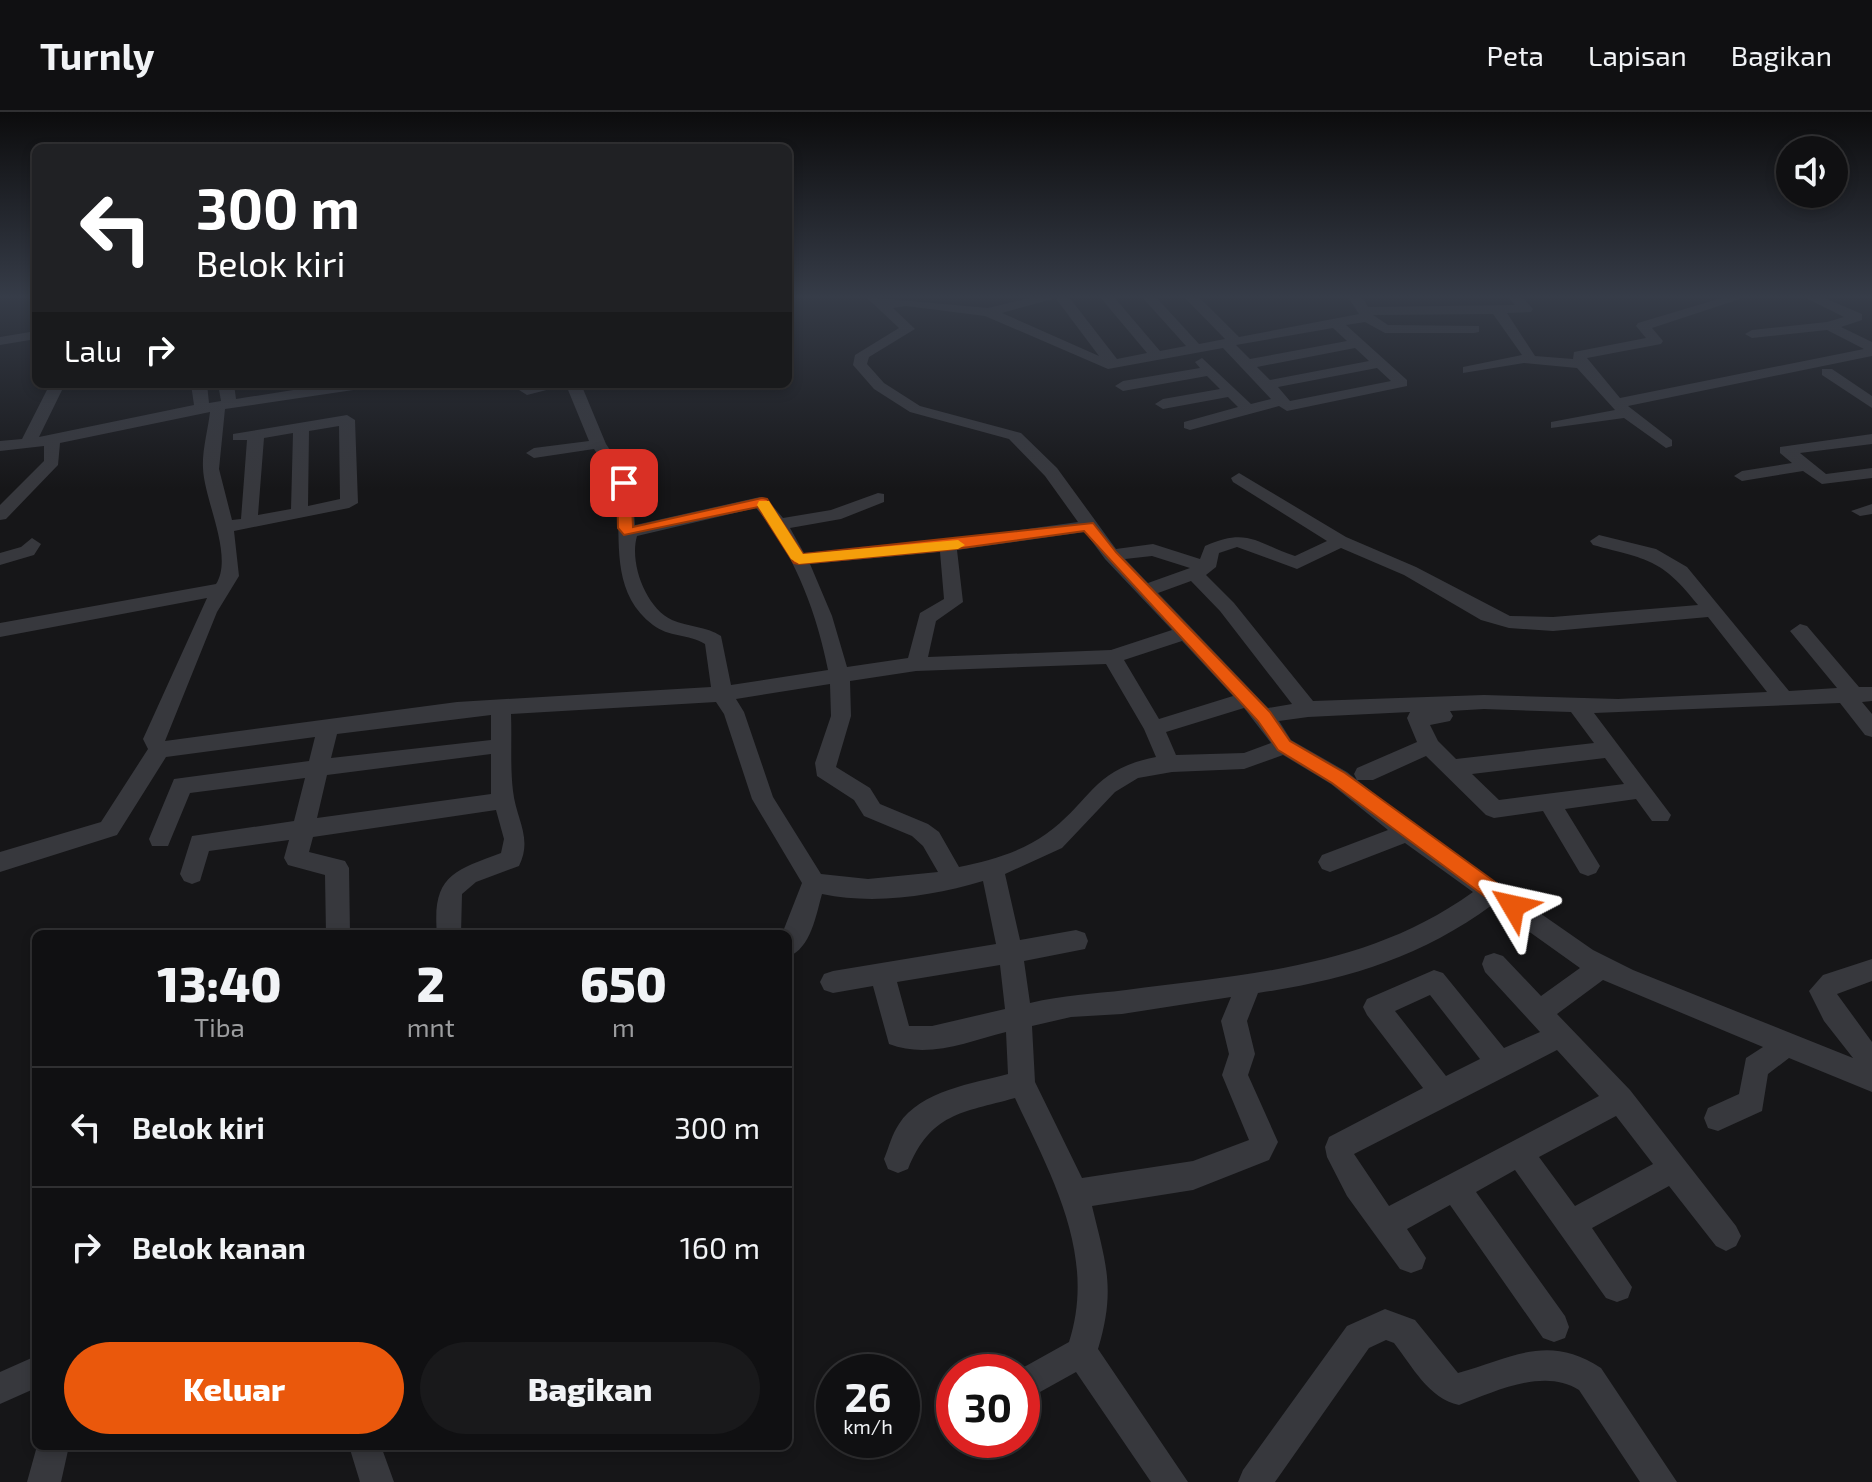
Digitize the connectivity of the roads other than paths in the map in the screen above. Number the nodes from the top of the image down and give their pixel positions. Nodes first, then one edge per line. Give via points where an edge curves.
1 (861, 361) edge
2 (1106, 361) edge
3 (1111, 361) edge
4 (1130, 361) edge
5 (1202, 361) edge
6 (1245, 361) edge
7 (1263, 361) edge
8 (1379, 361) edge
9 (1514, 361) edge
10 (1546, 361) edge
11 (1581, 361) edge
12 (1814, 361) edge
13 (1381, 363) junction
14 (1113, 364) junction
15 (1247, 364) junction
16 (1581, 364) junction
17 (1468, 370) dead end
18 (1210, 371) junction
19 (1827, 372) dead end
20 (1267, 385) junction
21 (1123, 386) dead end
22 (55, 388) edge
23 (202, 388) edge
24 (224, 388) edge
25 (335, 388) edge
26 (538, 388) edge
27 (575, 388) edge
28 (527, 390) dead end
29 (1230, 392) junction
30 (1283, 401) junction
31 (1872, 403) edge
32 (1163, 404) dead end
33 (216, 407) junction
34 (1246, 407) junction
35 (1623, 408) junction
36 (1190, 425) dead end
37 (1557, 425) dead end
38 (301, 427) junction
39 (1872, 439) edge
40 (52, 440) junction
41 (28, 442) junction
42 (1666, 443) dead end
43 (598, 444) junction
44 (0, 446) edge
45 (534, 453) dead end
46 (1806, 466) junction
47 (1872, 473) edge
48 (1742, 476) dead end
49 (1239, 478) dead end
50 (878, 498) dead end
51 (299, 513) junction
52 (0, 515) edge
53 (249, 522) junction
54 (779, 524) junction
55 (1088, 526) junction
56 (225, 527) junction
57 (629, 532) junction
58 (1340, 541) junction
59 (1599, 541) dead end
60 (32, 544) dead end
61 (948, 546) junction
62 (1111, 555) junction
63 (0, 559) edge
64 (799, 559) junction
65 (1200, 570) junction
66 (222, 589) junction
67 (1144, 591) junction
68 (1714, 610) junction
69 (0, 630) edge
70 (1800, 631) dead end
71 (1185, 633) junction
72 (1112, 657) junction
73 (916, 664) junction
74 (839, 677) junction
75 (721, 694) junction
76 (1857, 695) edge
77 (1784, 698) junction
78 (1246, 700) junction
79 (501, 707) junction
80 (1579, 708) junction
81 (1308, 709) junction
82 (1264, 716) junction
83 (328, 728) junction
84 (1154, 728) junction
85 (1872, 729) edge
86 (1284, 746) junction
87 (1429, 746) junction
88 (487, 747) dead end
89 (1610, 749) junction
90 (159, 750) junction
91 (1169, 763) junction
92 (1451, 768) junction
93 (318, 769) junction
94 (1365, 774) dead end
95 (1641, 790) junction
96 (1549, 802) junction
97 (491, 803) dead end
98 (1660, 815) dead end
99 (303, 828) junction
100 (1407, 832) junction
101 (160, 839) dead end
102 (0, 862) edge
103 (1330, 862) dead end
104 (1588, 866) dead end
105 (992, 868) junction
106 (192, 874) dead end
107 (952, 876) junction
108 (814, 882) junction
109 (1493, 891) junction
110 (338, 930) edge
111 (449, 930) edge
112 (792, 940) edge
113 (1076, 941) dead end
114 (1010, 951) junction
115 (1494, 964) dead end
116 (1601, 967) junction
117 (1872, 970) edge
118 (882, 973) junction
119 (833, 982) dead end
120 (1250, 983) junction
121 (1541, 1011) junction
122 (1020, 1018) junction
123 (1563, 1034) junction
124 (1783, 1043) junction
125 (1872, 1062) edge
126 (1500, 1064) junction
127 (1872, 1079) edge
128 (1022, 1083) junction
129 (1442, 1092) junction
130 (1620, 1099) junction
131 (1718, 1118) dead end
132 (1519, 1153) junction
133 (898, 1159) dead end
134 (1673, 1168) junction
135 (1455, 1187) junction
136 (1074, 1193) junction
137 (1388, 1223) junction
138 (1571, 1224) junction
139 (1726, 1236) dead end
140 (1411, 1258) dead end
141 (1617, 1287) dead end
142 (1554, 1327) dead end
143 (1081, 1352) junction
144 (32, 1374) edge
145 (1040, 1376) edge
146 (0, 1388) edge
147 (52, 1450) edge
148 (366, 1450) edge
149 (44, 1482) edge
150 (377, 1482) edge
151 (1171, 1482) edge
152 (1255, 1482) edge
153 (1660, 1482) edge

1 - 55 street via 870,378 915,409 1015,436 1051,472
2 - 14 street
3 - 14 street
4 - 14 street
5 - 18 street
6 - 15 street
7 - 15 street
8 - 13 street
9 - 17 street
10 - 16 street
11 - 16 street
12 - 35 street
13 - 20 street
13 - 30 street via 1402,383 1287,406
15 - 20 street
16 - 35 street
18 - 21 street
18 - 29 street
19 - 31 street
20 - 30 street
22 - 41 street
23 - 33 street
24 - 33 street
25 - 33 street
26 - 28 street
27 - 43 street
29 - 32 street
29 - 34 street
30 - 34 street
33 - 40 street
33 - 56 street via 211,469
34 - 36 street via 1233,417
35 - 37 street
35 - 42 street
38 - 51 street
38 - 51 street via 347,420 349,503
38 - 53 street via 248,436
39 - 46 street via 1786,450
40 - 41 street
40 - 52 street via 52,462
41 - 44 street
43 - 45 street
43 - 57 street via 624,483
46 - 47 street via 1822,479
46 - 48 street
49 - 58 street
50 - 54 street via 835,515
51 - 53 street
53 - 56 street
54 - 57 street via 764,503 756,502
54 - 64 street
55 - 61 street
55 - 62 street
56 - 66 street via 231,563
57 - 75 street via 624,557 628,571 657,619 714,641
58 - 65 street via 1297,563 1241,540 1211,550
58 - 68 street via 1509,622 1553,624
59 - 68 street via 1666,560
60 - 63 street via 28,551
61 - 64 street
61 - 73 street via 954,602 927,618
62 - 65 street via 1153,550
62 - 67 street
64 - 74 street via 821,608
65 - 67 street
65 - 81 street
66 - 69 street
66 - 90 street via 154,739
67 - 71 street
68 - 77 street
70 - 76 street
71 - 72 street
71 - 78 street
72 - 73 street
72 - 84 street
73 - 74 street
74 - 75 street
74 - 107 street via 839,726 825,770 862,794 872,810 931,839
75 - 79 street
75 - 108 street via 734,712 763,799
76 - 77 street
76 - 85 street
77 - 80 street
78 - 82 street
78 - 84 street
79 - 83 street
79 - 111 street via 502,793 515,850 511,859 466,876 453,887 446,897
80 - 81 street via 1484,702
80 - 87 street via 1417,718
80 - 89 street
81 - 82 street
82 - 86 street
83 - 90 street
83 - 93 street
84 - 91 street
86 - 91 street via 1245,761
86 - 100 street via 1339,778
87 - 92 street
87 - 94 street
88 - 93 street
89 - 92 street
89 - 95 street
90 - 102 street via 109,829
91 - 105 street via 1127,773 1100,790 1057,839 1029,857
92 - 96 street via 1494,809
93 - 99 street
93 - 101 street via 182,785
95 - 96 street
95 - 98 street
96 - 104 street
97 - 99 street
99 - 106 street via 200,843
99 - 110 street via 296,858 337,868
100 - 103 street
100 - 109 street
105 - 107 street
105 - 114 street
107 - 108 street via 852,891
108 - 112 street
109 - 116 street
109 - 120 street via 1449,923 1368,959 1327,972
113 - 114 street
114 - 118 street
114 - 122 street
115 - 121 street
116 - 121 street
116 - 124 street
117 - 125 street via 1822,991
118 - 119 street
118 - 122 street via 894,1026 905,1039
120 - 122 street via 1071,1005
120 - 136 street via 1234,1021 1242,1054 1235,1075 1264,1142 1259,1150 1205,1173
121 - 123 street
122 - 128 street
123 - 126 street
123 - 130 street
124 - 127 street
124 - 131 street via 1755,1067 1752,1102
126 - 129 street
126 - 129 street via 1434,981 1376,1007
128 - 133 street via 922,1120 909,1132
128 - 136 street
129 - 137 street via 1339,1147 1354,1184
130 - 132 street
130 - 134 street
132 - 135 street
132 - 138 street
134 - 138 street
134 - 139 street
135 - 137 street
135 - 142 street
136 - 143 street via 1095,1279 1092,1317
137 - 140 street
138 - 141 street
143 - 145 street
143 - 151 street
144 - 146 street
147 - 149 street
148 - 150 street
152 - 153 street via 1358,1337 1385,1324 1404,1331 1449,1387 1565,1363 1578,1368

